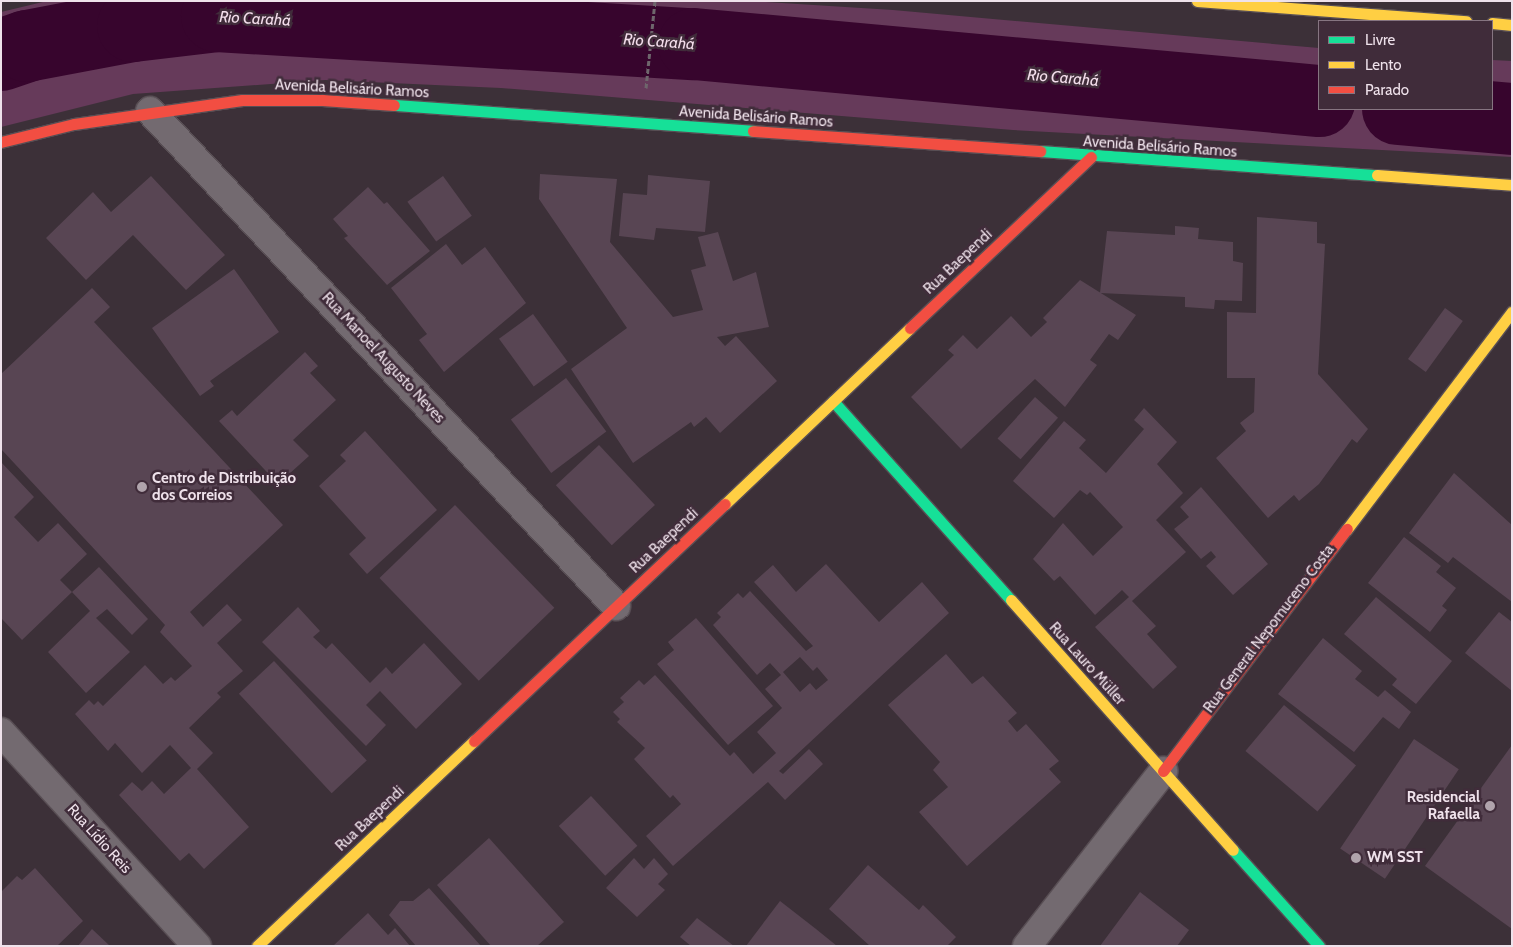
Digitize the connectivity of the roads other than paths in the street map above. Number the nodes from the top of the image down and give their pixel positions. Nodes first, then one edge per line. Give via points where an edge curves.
1 (1197, 1) edge
2 (1201, 1) edge
3 (1453, 20) edge
4 (1493, 23) edge
5 (1512, 25) edge
6 (150, 110) junction
7 (1, 142) edge
8 (1091, 157) junction
9 (1512, 185) edge
10 (1512, 312) edge
11 (833, 402) junction
12 (616, 606) junction
13 (1, 732) edge
14 (1163, 771) junction
15 (269, 942) edge
16 (197, 946) edge
17 (1027, 946) edge
18 (1318, 946) edge

1 - 2 main road
2 - 3 main road
4 - 5 main road
6 - 7 main road, Avenida Belisário Ramos
6 - 8 main road, Avenida Belisário Ramos via 242,100 322,100
6 - 12 street, Rua Manoel Augusto Neves
8 - 9 main road, Avenida Belisário Ramos
8 - 11 main road, Rua Baependi
10 - 14 main road, Rua General Nepomuceno Costa
11 - 12 main road, Rua Baependi
11 - 14 main road, Rua Lauro Müller
12 - 15 main road, Rua Baependi
13 - 16 street, Rua Lídio Reis
14 - 17 street, Rua General Nepomuceno Costa
14 - 18 main road, Rua Lauro Müller

